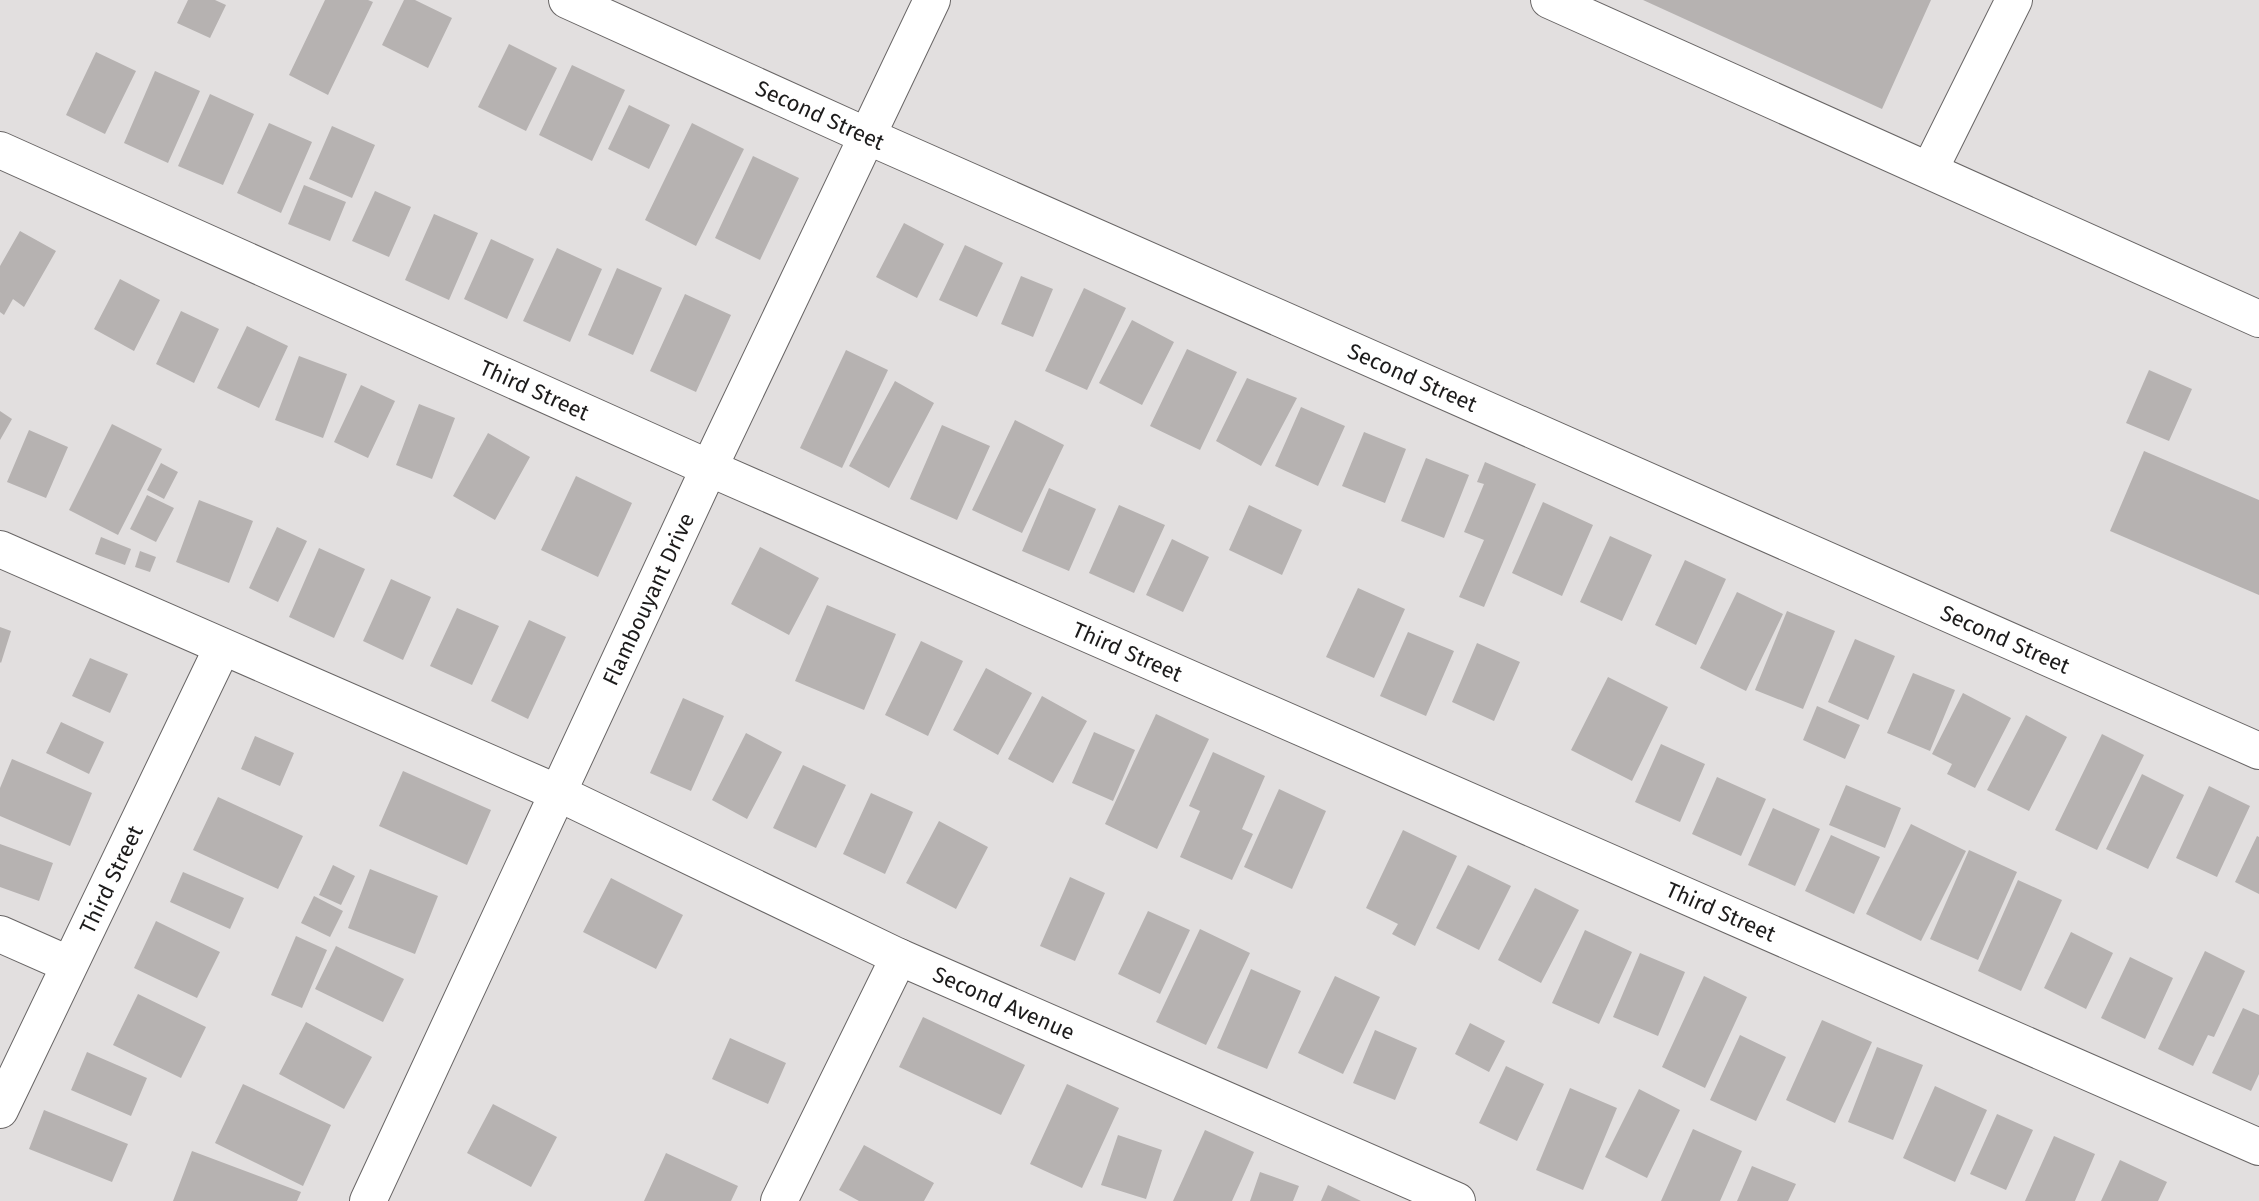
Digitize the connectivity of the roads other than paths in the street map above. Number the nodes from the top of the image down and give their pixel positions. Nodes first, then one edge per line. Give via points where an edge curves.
1 (567, 0) edge
2 (932, 0) edge
3 (1549, 0) edge
4 (2014, 0) edge
5 (867, 136) junction
6 (0, 150) edge
7 (1930, 169) junction
8 (2259, 319) edge
9 (709, 468) junction
10 (0, 549) edge
11 (222, 648) junction
12 (2259, 751) edge
13 (558, 793) junction
14 (0, 934) edge
15 (899, 957) junction
16 (68, 964) junction
17 (0, 1110) edge
18 (2259, 1147) edge
19 (368, 1201) edge
20 (779, 1201) edge
21 (1457, 1201) edge

1 - 5 street, Second Street
2 - 5 street, Flambouyant Drive
3 - 7 street
4 - 7 street
5 - 9 street, Flambouyant Drive
5 - 12 street, Second Street
6 - 9 street, Third Street
7 - 8 street
9 - 13 street, Flambouyant Drive
9 - 18 street, Third Street
10 - 11 street, Second Avenue
11 - 13 street, Second Avenue
11 - 16 street, Third Street
13 - 15 street, Second Avenue
13 - 19 street, Flambouyant Drive
14 - 16 street
15 - 20 street
15 - 21 street, Second Avenue
16 - 17 street, Third Street

